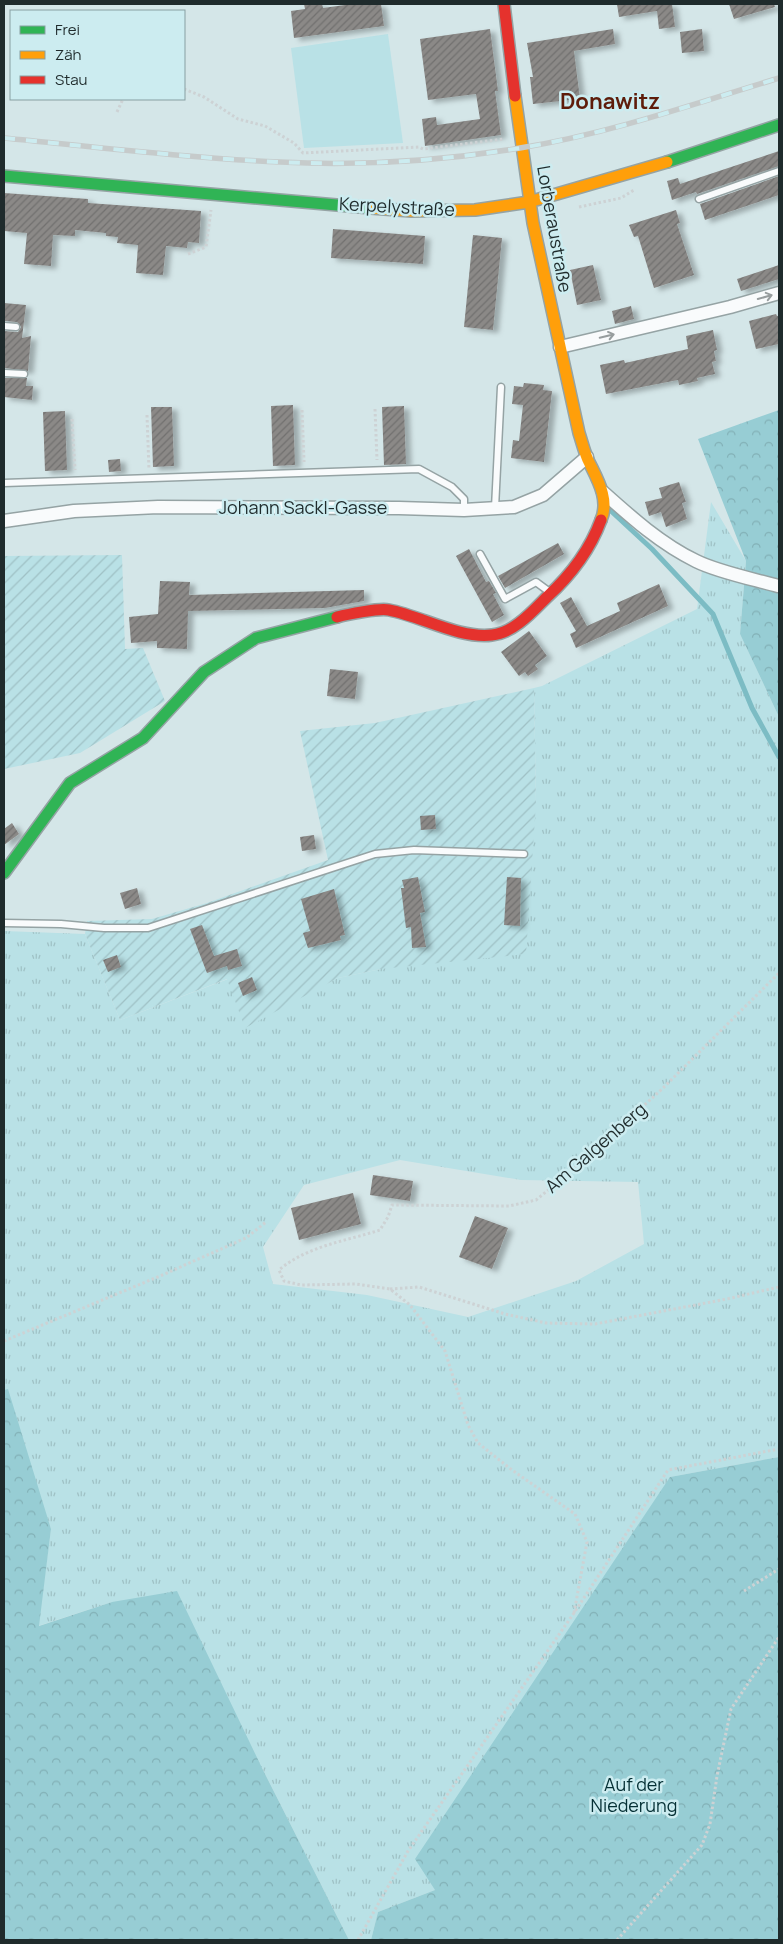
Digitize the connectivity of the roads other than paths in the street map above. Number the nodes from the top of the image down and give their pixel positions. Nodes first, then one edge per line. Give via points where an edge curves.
1 (504, 4) edge
2 (779, 125) edge
3 (779, 171) edge
4 (4, 176) edge
5 (699, 199) dead end
6 (529, 202) junction
7 (779, 293) edge
8 (4, 326) edge
9 (16, 327) dead end
10 (560, 347) junction
11 (4, 373) edge
12 (24, 374) dead end
13 (500, 387) dead end
14 (587, 457) junction
15 (4, 483) edge
16 (602, 492) junction
17 (495, 508) junction
18 (464, 510) junction
19 (4, 521) edge
20 (480, 554) dead end
21 (778, 586) dead end
22 (552, 593) junction
23 (524, 854) dead end
24 (4, 873) edge
25 (4, 924) edge

1 - 6 street, Lorberaustraße
2 - 6 street, Kerpelystraße via 669,162
3 - 5 lane
4 - 6 street, Kerpelystraße via 411,211 475,210
6 - 10 street, Lorberaustraße
10 -> 7 street
8 - 9 lane
10 - 14 street, Lorberaustraße
11 - 12 lane
13 - 17 lane
14 - 16 street, Lorberaustraße
14 - 17 street, Johann Sackl-Gasse via 543,496 514,507
15 - 18 lane via 419,469 452,487 464,498
16 - 21 street via 654,536 698,562
16 - 22 street via 604,513 597,531 582,558
17 - 18 street, Johann Sackl-Gasse
18 - 19 street, Johann Sackl-Gasse via 158,507 74,511
20 - 22 lane via 504,598 536,582
22 - 24 street via 512,628 494,635 470,634 387,609 339,616 256,638 204,672 143,738 70,783
23 - 25 lane via 414,850 375,854 148,928

